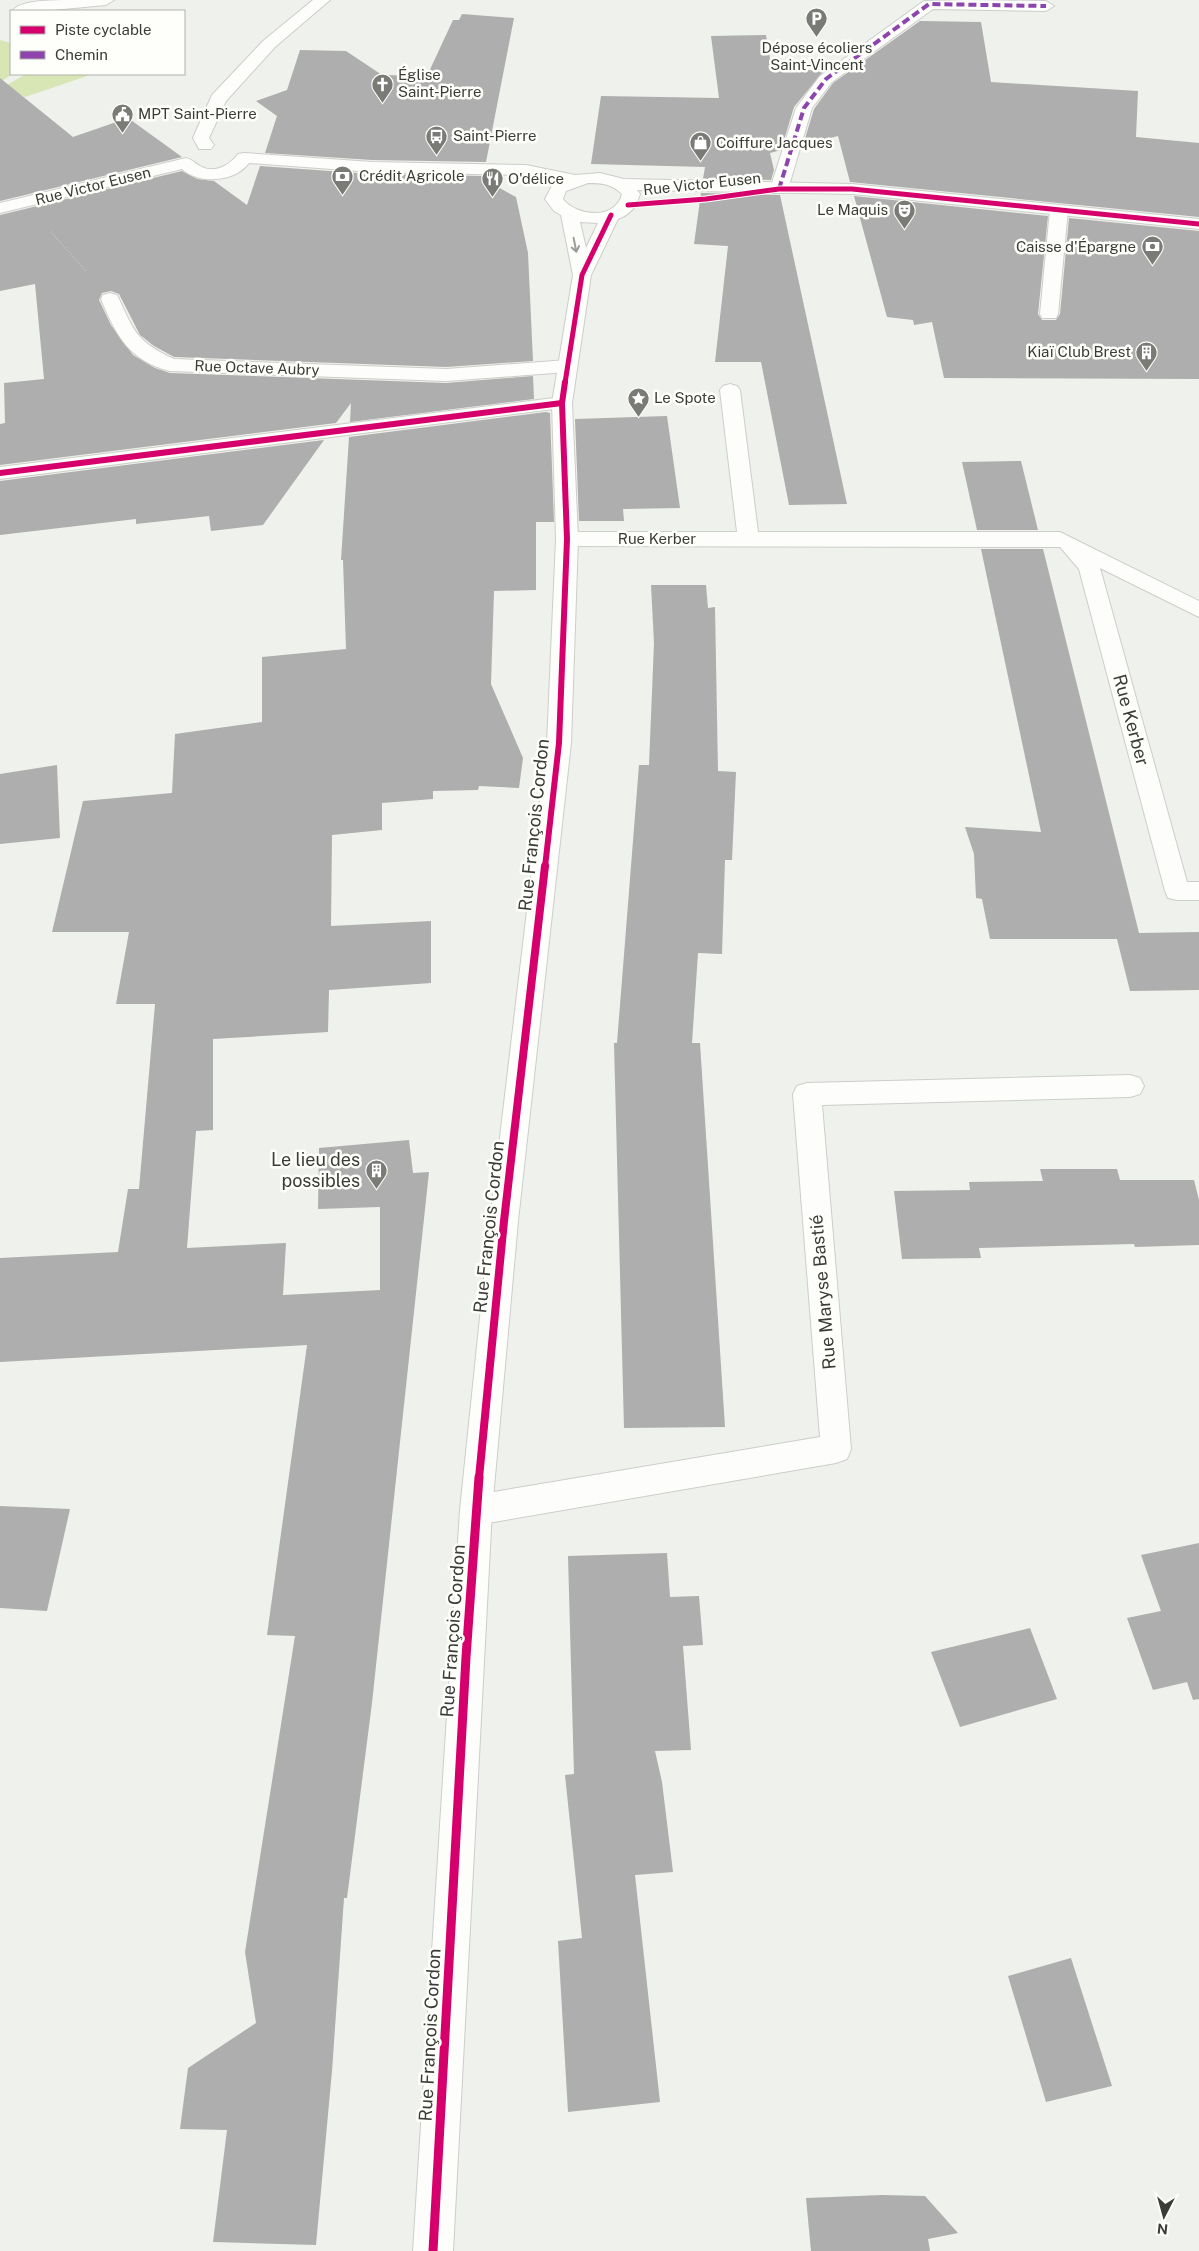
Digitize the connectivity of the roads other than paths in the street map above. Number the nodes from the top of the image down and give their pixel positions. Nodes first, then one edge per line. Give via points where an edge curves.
1 (106, 0) edge
2 (322, 0) edge
3 (929, 2) edge
4 (1006, 3) edge
5 (1046, 6) dead end
6 (18, 10) edge
7 (205, 145) junction
8 (234, 150) junction
9 (186, 163) junction
10 (478, 170) junction
11 (575, 180) junction
12 (622, 184) junction
13 (779, 189) junction
14 (555, 193) junction
15 (628, 206) junction
16 (0, 208) edge
17 (1059, 210) junction
18 (570, 214) junction
19 (611, 215) junction
20 (1199, 224) edge
21 (582, 275) junction
22 (110, 299) road end
23 (1049, 314) dead end
24 (568, 366) junction
25 (730, 390) dead end
26 (562, 403) junction
27 (0, 472) edge
28 (567, 539) junction
29 (748, 539) junction
30 (1060, 539) junction
31 (1199, 610) edge
32 (1199, 891) edge
33 (1130, 1086) dead end
34 (476, 1510) junction
35 (433, 2251) edge

1 - 6 street
2 - 7 street via 269,44 218,99 202,138
3 - 4 street
3 - 13 street via 826,79 804,108
4 - 5 street
7 - 8 street
7 - 9 street via 188,155
8 - 9 street via 237,167 221,173 203,173
8 - 10 street via 372,167
9 - 16 street, Rue Victor Eusen
10 - 11 street via 526,170
10 - 14 street
11 - 12 street, Rue Victor Eusen via 600,178
11 - 14 street
12 - 13 street, Rue Victor Eusen
12 - 15 street via 631,194
13 - 15 street, Rue Victor Eusen
13 - 17 street via 852,189
14 - 18 street via 557,205
15 - 19 street
17 - 20 street
17 - 23 street
18 - 19 street via 590,218
18 -> 21 street, Rue François Cordon
19 - 21 street, Rue François Cordon
21 - 24 street, Rue François Cordon
22 - 24 street, Rue Octave Aubry via 128,341 170,365 446,375
24 - 26 street, Rue François Cordon
25 - 29 street
26 - 27 street
26 - 28 street, Rue François Cordon
28 - 29 street, Rue Kerber
28 - 34 street, Rue François Cordon via 559,743 504,1221
29 - 30 street, Rue Kerber
30 - 31 street, Rue Kerber
30 - 32 street, Rue Kerber via 1089,566 1177,891
33 - 34 street, Rue Maryse Bastié via 807,1094 836,1449
34 - 35 street, Rue François Cordon

